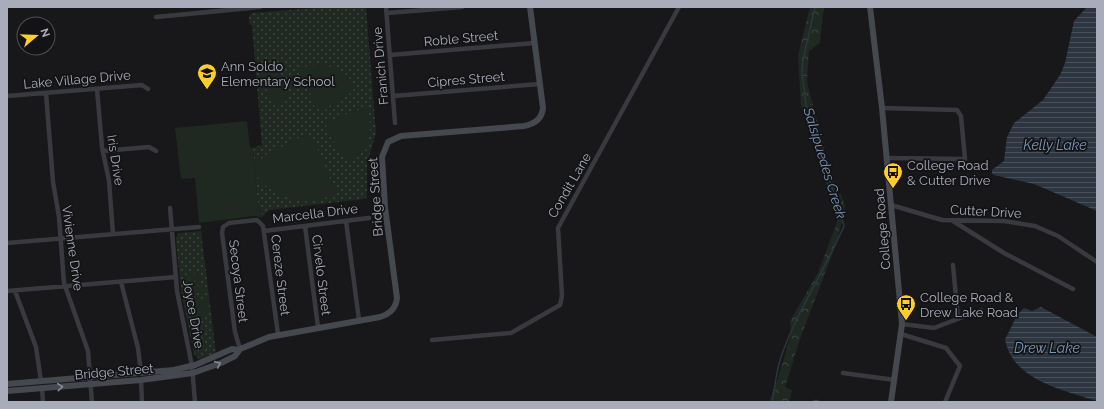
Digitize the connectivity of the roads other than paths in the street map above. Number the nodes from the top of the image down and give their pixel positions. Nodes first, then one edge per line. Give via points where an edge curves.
1 (260, 7) edge
2 (386, 7) edge
3 (462, 7) edge
4 (530, 7) edge
5 (679, 7) edge
6 (870, 7) edge
7 (242, 8) edge
8 (387, 13) junction
9 (156, 17) dead end
10 (534, 43) junction
11 (390, 54) junction
12 (540, 84) junction
13 (98, 88) junction
14 (148, 89) dead end
15 (46, 93) junction
16 (7, 96) edge
17 (393, 96) junction
18 (882, 108) junction
19 (395, 123) dead end
20 (103, 151) junction
21 (156, 151) dead end
22 (887, 158) junction
23 (891, 205) junction
24 (170, 208) dead end
25 (369, 218) dead end
26 (346, 220) junction
27 (259, 221) joint
28 (953, 221) junction
29 (305, 226) junction
30 (199, 227) dead end
31 (172, 230) junction
32 (264, 231) junction
33 (114, 234) junction
34 (61, 239) junction
35 (7, 243) edge
36 (1097, 262) edge
37 (953, 265) dead end
38 (176, 277) junction
39 (122, 282) junction
40 (65, 286) junction
41 (1073, 289) dead end
42 (15, 290) junction
43 (7, 291) edge
44 (981, 310) dead end
45 (958, 319) junction
46 (359, 320) junction
47 (902, 324) junction
48 (318, 327) junction
49 (278, 334) junction
50 (901, 334) junction
51 (432, 340) dead end
52 (240, 350) junction
53 (192, 366) junction
54 (140, 373) junction
55 (193, 373) junction
56 (843, 373) dead end
57 (91, 377) junction
58 (141, 380) junction
59 (895, 380) junction
60 (41, 381) junction
61 (7, 384) edge
62 (91, 384) junction
63 (42, 388) junction
64 (7, 391) edge
65 (43, 402) edge
66 (92, 402) edge
67 (142, 402) edge
68 (196, 402) edge
69 (892, 402) edge
70 (945, 402) edge

1 - 7 street
2 - 8 street, Franich Drive
3 - 8 street
4 - 10 street, Bridge Street
5 - 51 street, Condit Lane via 558,228 562,296 560,305 512,333
6 - 18 street, College Road
7 - 9 street
8 - 11 street, Franich Drive
10 - 11 street, Roble Street
10 - 12 street, Bridge Street
11 - 17 street, Franich Drive
12 - 17 street, Cipres Street
12 - 46 street, Bridge Street via 542,113 532,124 401,136 386,144 382,157 383,183 397,301 388,314
13 - 14 street, Lake Village Drive via 142,85
13 - 15 street, Lake Village Drive
13 - 20 street, Iris Drive
15 - 16 street, Lake Village Drive
15 - 34 street, Vivienne Drive via 53,182
17 - 19 street, Franich Drive
18 - 22 street, College Road
18 - 22 street via 957,110 961,116 965,158
20 - 21 street via 149,147
20 - 33 street, Iris Drive via 109,181
22 - 23 street, College Road
23 - 28 street, Cutter Drive via 931,218
23 - 47 street, College Road
24 - 31 street, Joyce Drive
25 - 26 street, Marcella Drive
26 - 29 street, Marcella Drive
26 - 46 street
27 - 32 street, Cereze Street
27 - 52 street, Secoya Street via 229,223 222,231 233,321
28 - 36 street, Cutter Drive via 1004,221 1035,226 1058,236
28 - 41 street via 1004,253
29 - 32 street, Marcella Drive
29 - 48 street, Cirvelo Street
30 - 31 street
31 - 33 street
31 - 38 street, Joyce Drive
32 - 49 street, Cereze Street
33 - 34 street
34 - 35 street
34 - 40 street, Vivienne Drive
37 - 45 street
38 - 39 street
38 - 53 street, Joyce Drive
39 - 40 street
39 - 54 street via 138,348
40 - 42 street
40 - 57 street, Vivienne Drive via 87,346
42 - 43 street
42 - 60 street via 37,351
44 - 45 street
45 - 47 street via 934,328
46 - 48 street, Bridge Street
47 - 50 street, College Road
48 - 49 street, Bridge Street
49 - 52 street, Bridge Street
50 - 59 street, College Road
50 - 70 street via 946,348 960,366
52 - 53 street, Bridge Street via 232,349
55 -> 52 street, Bridge Street via 235,356
53 - 54 street, Bridge Street
53 - 55 street, Joyce Drive
54 - 57 street, Bridge Street
55 - 58 street, Bridge Street
55 - 68 street, Joyce Drive
56 - 59 street
57 - 60 street, Bridge Street
57 - 62 street, Vivienne Drive
58 - 62 street, Bridge Street
58 - 67 street
59 - 69 street, College Road
60 - 61 street, Bridge Street
63 -> 62 street, Bridge Street
62 - 66 street, Vivienne Drive
63 - 64 street, Bridge Street
63 - 65 street

